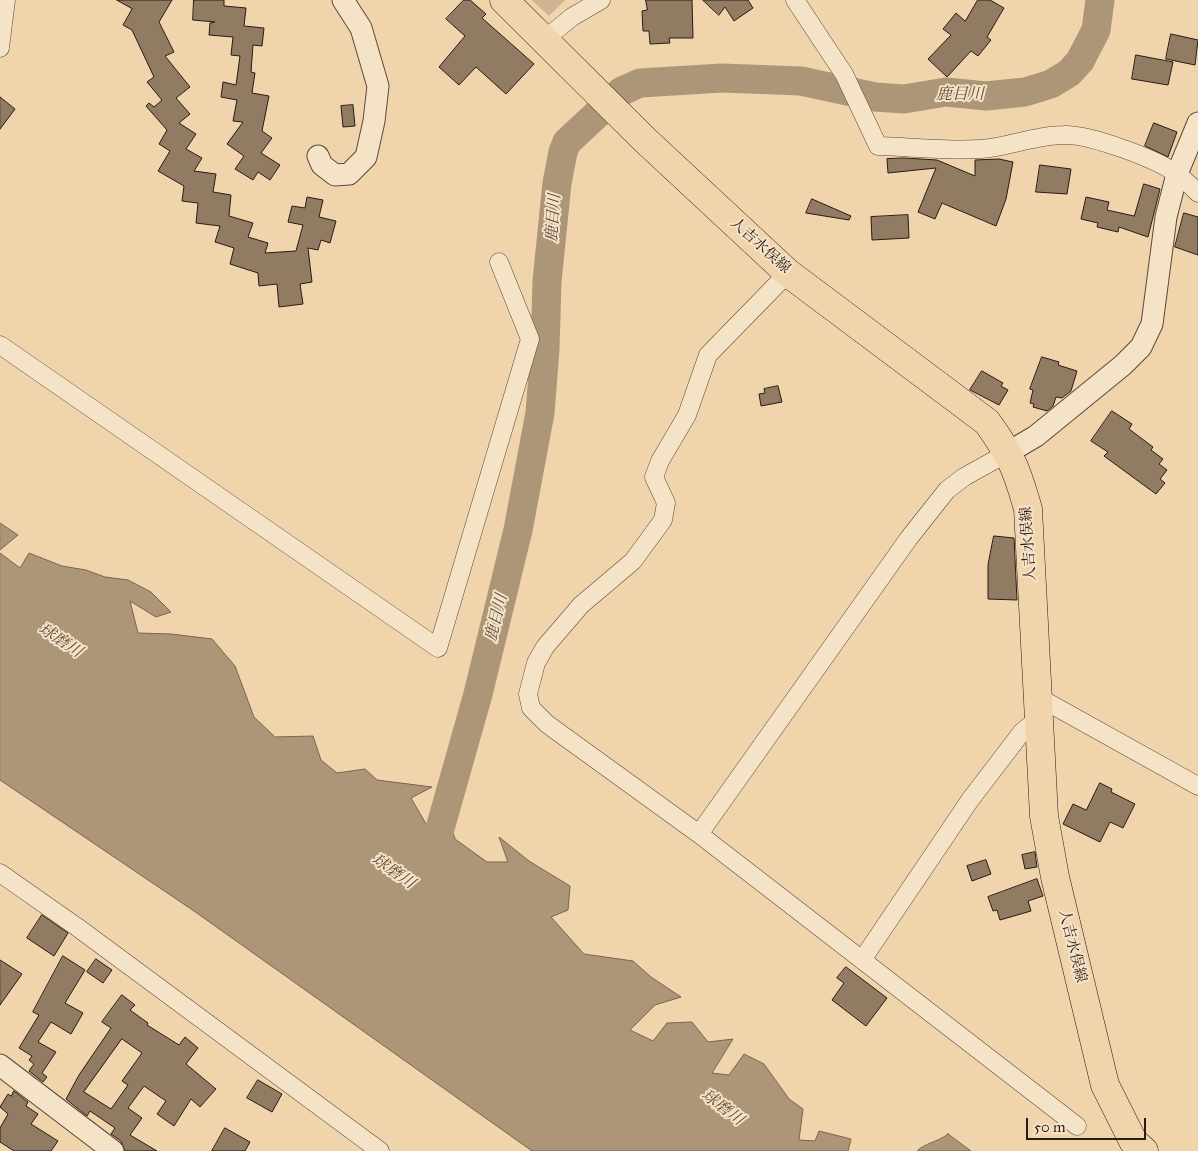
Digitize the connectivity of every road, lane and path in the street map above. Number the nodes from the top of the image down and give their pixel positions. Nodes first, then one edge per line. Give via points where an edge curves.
1 (6, 0) edge
2 (343, 0) edge
3 (504, 0) edge
4 (601, 0) edge
5 (795, 0) edge
6 (544, 40) junction
7 (0, 48) edge
8 (1198, 123) edge
9 (318, 156) dead end
10 (1177, 174) junction
11 (1198, 193) edge
12 (499, 262) dead end
13 (788, 273) junction
14 (0, 345) edge
15 (1009, 452) junction
16 (1038, 708) junction
17 (1198, 786) edge
18 (699, 834) junction
19 (0, 873) edge
20 (862, 960) junction
21 (0, 1065) edge
22 (1077, 1126) dead end
23 (113, 1151) edge
24 (380, 1151) edge
25 (1144, 1151) edge

1 - 7 street
2 - 9 street via 362,28 372,60 378,86 374,121 366,157 349,174 335,175 322,165
3 - 6 main road, 人吉水俣線
4 - 6 street via 572,17
5 - 10 street via 844,74 878,146 969,150 998,148 1065,134 1148,158
6 - 13 main road, 人吉水俣線 via 645,140
8 - 10 street
10 - 11 street
10 - 15 street via 1160,251 1152,324 1141,347 1036,436
12 - 14 street via 530,339 438,648
13 - 15 main road, 人吉水俣線 via 987,422
13 - 18 street via 708,355 687,415 654,477 666,503 663,520 633,561 581,605 545,647 536,663 528,694 531,708 547,724
15 - 16 main road, 人吉水俣線 via 1028,509
15 - 18 street via 964,476 947,490
16 - 17 street
16 - 20 street via 970,800
16 - 25 main road, 人吉水俣線 via 1044,816 1057,886 1105,1085 1133,1141
18 - 20 street
19 - 24 street
20 - 22 street
21 - 23 street

